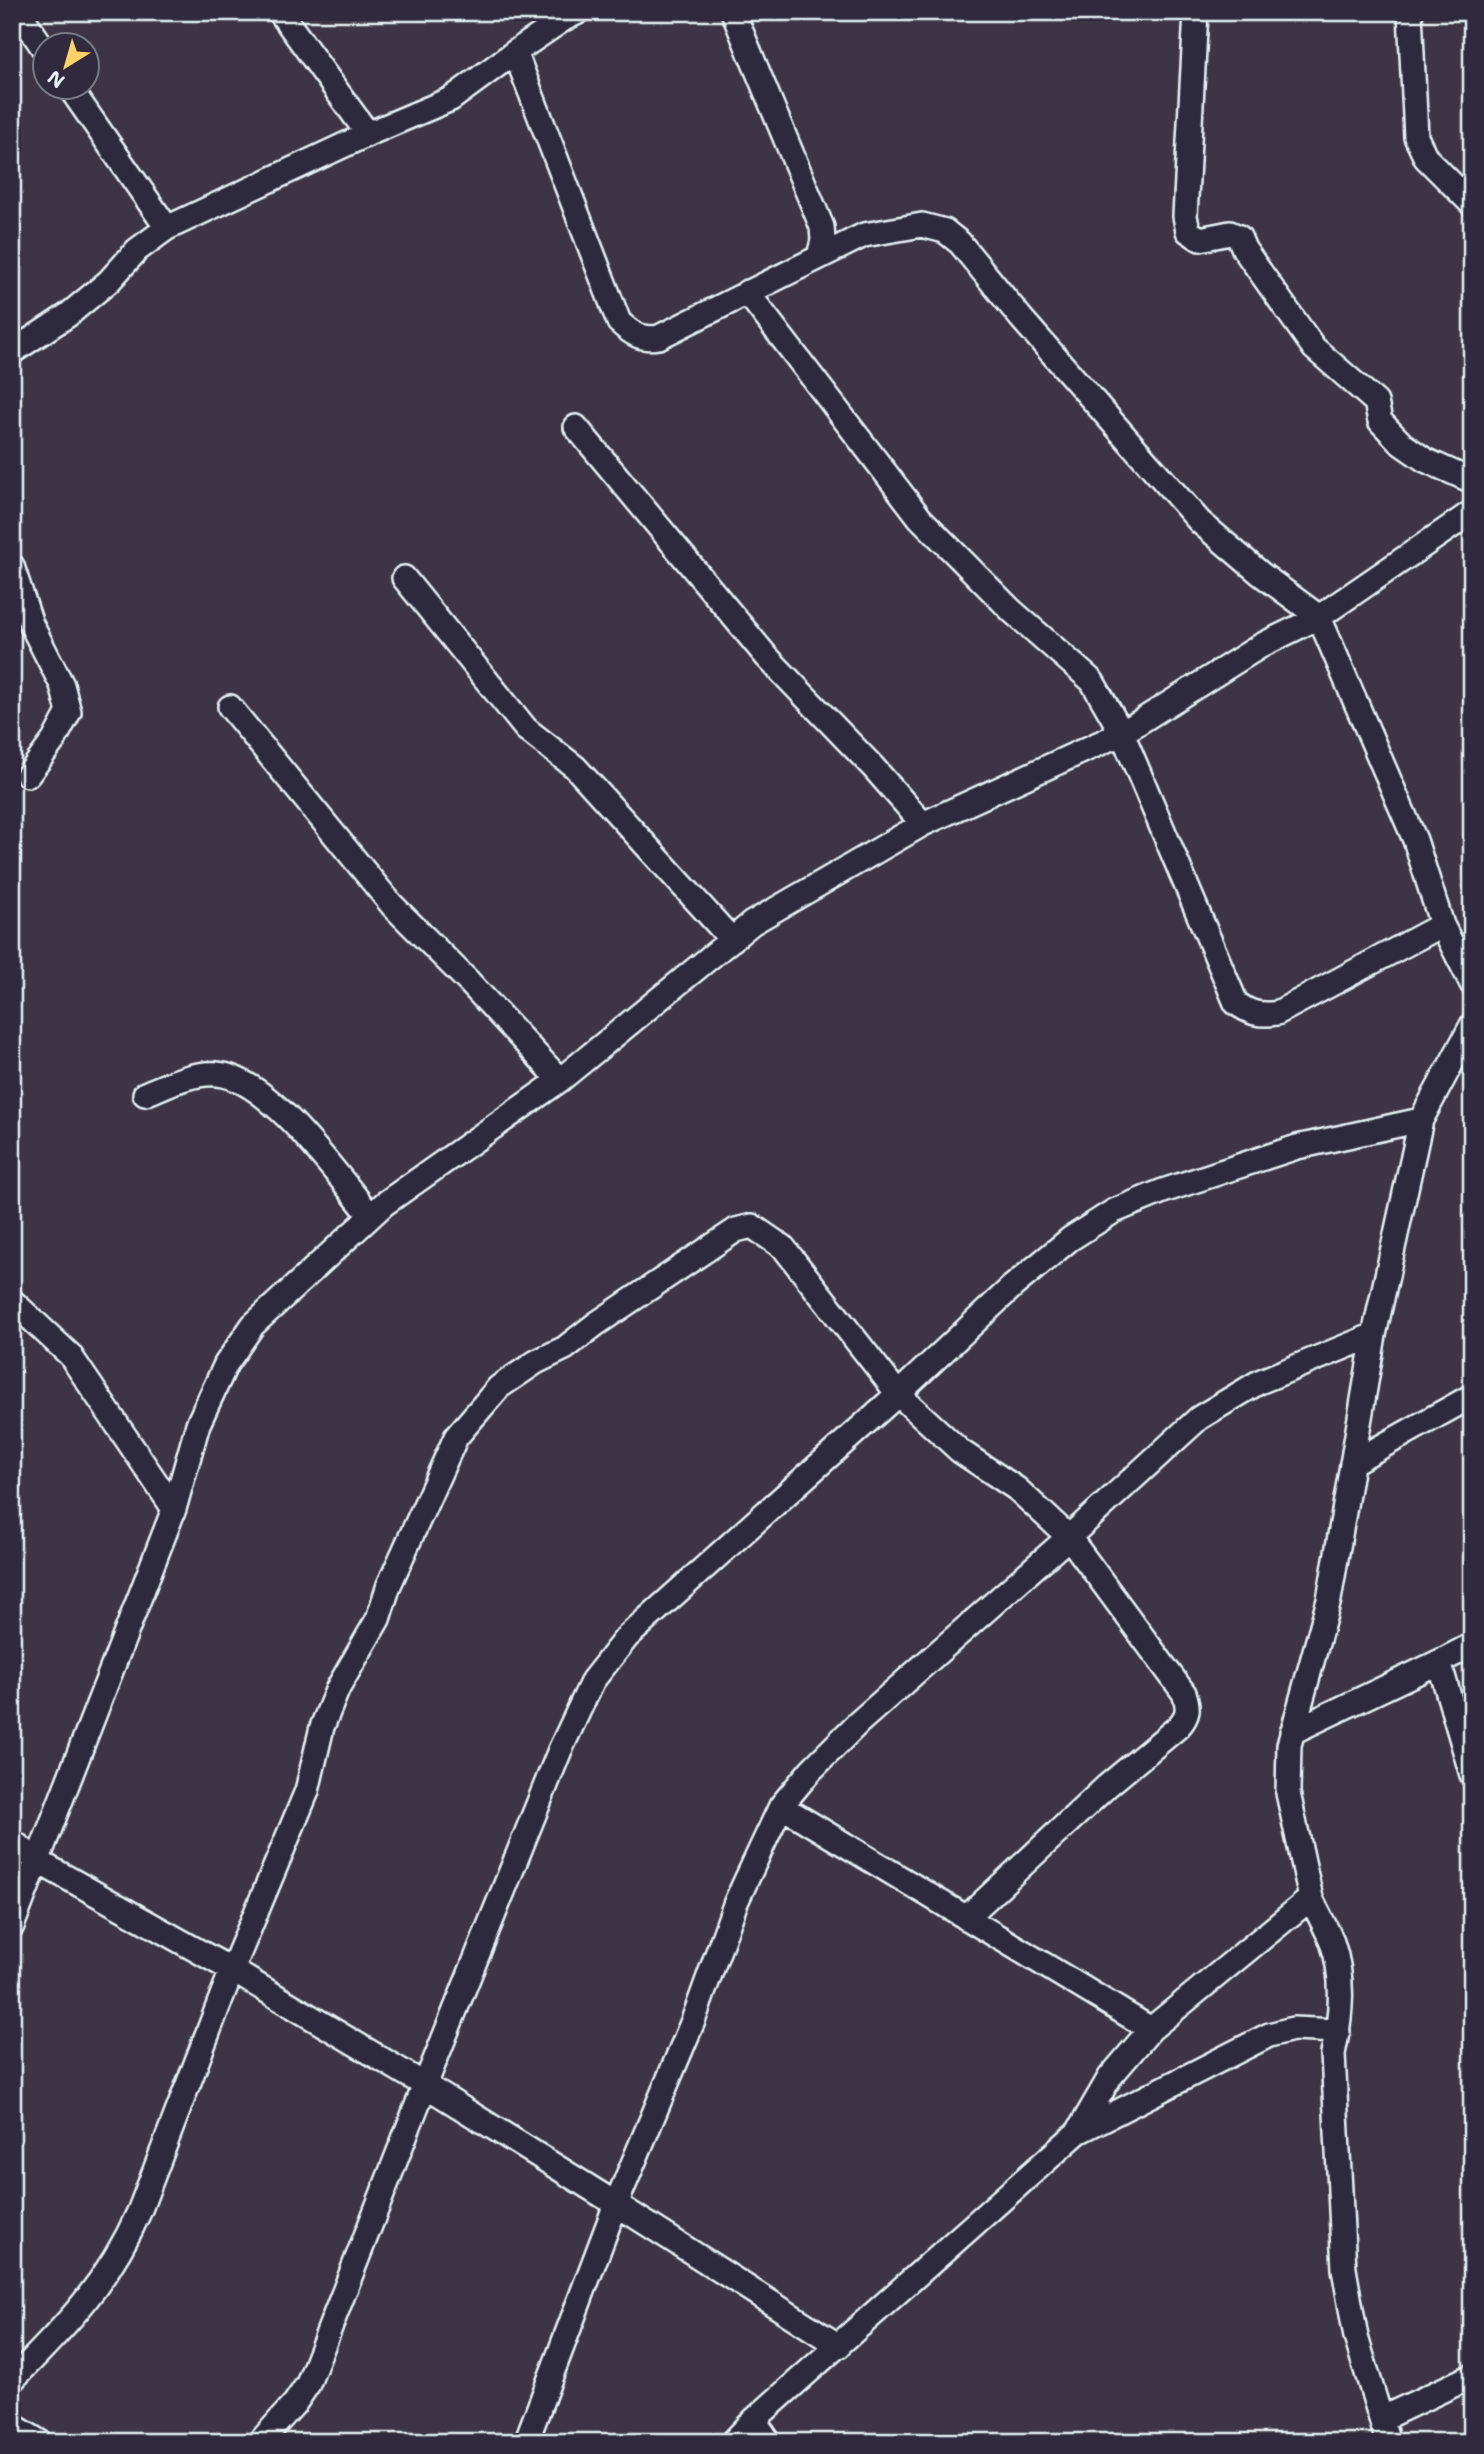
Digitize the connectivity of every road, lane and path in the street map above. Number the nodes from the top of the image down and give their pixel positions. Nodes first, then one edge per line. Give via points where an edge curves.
1 (19, 12) edge
2 (281, 12) edge
3 (733, 12) edge
4 (1196, 12) edge
5 (1410, 12) edge
6 (567, 14) edge
7 (33, 32) edge
8 (515, 52) junction
9 (80, 102) edge
10 (368, 134) junction
11 (1467, 192) edge
12 (167, 228) junction
13 (818, 256) junction
14 (747, 292) junction
15 (12, 352) edge
16 (576, 427) dead end
17 (1472, 481) edge
18 (1472, 512) edge
19 (12, 566) edge
20 (404, 578) dead end
21 (1319, 617) junction
22 (230, 707) dead end
23 (1122, 733) junction
24 (28, 775) dead end
25 (923, 824) junction
26 (1442, 925) junction
27 (732, 940) junction
28 (1472, 984) edge
29 (1472, 1025) edge
30 (560, 1080) junction
31 (145, 1094) dead end
32 (1421, 1120) junction
33 (371, 1216) junction
34 (12, 1301) edge
35 (1374, 1335) junction
36 (898, 1394) junction
37 (1472, 1396) edge
38 (1352, 1463) junction
39 (174, 1509) junction
40 (1069, 1537) junction
41 (1472, 1645) edge
42 (1439, 1662) junction
43 (1292, 1732) junction
44 (1472, 1775) edge
45 (781, 1806) junction
46 (12, 1841) edge
47 (39, 1862) junction
48 (1311, 1898) junction
49 (966, 1918) junction
50 (12, 1926) edge
51 (232, 1970) junction
52 (1151, 2029) junction
53 (1338, 2031) junction
54 (425, 2085) junction
55 (1078, 2132) junction
56 (615, 2204) junction
57 (839, 2346) junction
58 (1472, 2376) edge
59 (12, 2380) edge
60 (1381, 2419) junction
61 (754, 2420) junction
62 (12, 2426) edge
63 (40, 2442) edge
64 (260, 2442) edge
65 (526, 2442) edge
66 (733, 2442) edge
67 (769, 2442) edge
68 (1388, 2442) edge

1 - 7 street
2 - 10 street
3 - 13 street via 822,227
4 - 17 street via 1185,216 1188,231 1200,239 1230,233 1239,237 1314,348 1376,402 1380,421 1425,460
5 - 11 street via 1416,137 1426,158
6 - 8 street
8 - 10 street via 451,99
8 - 14 street via 619,322 634,335 659,337
9 - 12 street
10 - 12 street
12 - 15 street via 68,315
13 - 14 street
13 - 21 street via 864,235 922,225 945,231 1200,522
14 - 23 street via 920,517 1012,611 1092,681
16 - 25 street via 767,657
18 - 21 street
19 - 24 street via 69,712
20 - 27 street via 526,729 575,768
21 - 23 street via 1262,645
21 - 26 street via 1415,840
22 - 30 street via 392,905
23 - 25 street
23 - 26 street via 1236,1003 1251,1013 1277,1013
25 - 27 street via 752,923
26 - 28 street
27 - 30 street
29 - 32 street
30 - 33 street
31 - 33 street via 195,1075 218,1074 246,1083 284,1112
32 - 35 street
32 - 36 street via 1297,1147 1114,1211 1070,1239 1013,1286
33 - 39 street via 253,1325 226,1364 198,1424
34 - 39 street via 70,1355
35 - 38 street
35 - 40 street via 1259,1381 1199,1418
36 - 40 street via 960,1451 1017,1489
36 - 51 street via 784,1248 752,1226 736,1230 565,1348 499,1387 456,1437 378,1619 338,1688 322,1727 307,1791
36 - 54 street via 627,1637 593,1680 560,1750
37 - 38 street
38 - 43 street via 1329,1600
39 - 47 street
40 - 45 street via 858,1723
40 - 49 street via 1178,1684 1189,1708 1178,1727 1107,1786
41 - 42 street
42 - 43 street
42 - 44 street
43 - 48 street via 1288,1793
45 - 49 street
45 - 56 street via 736,1902 693,2021
46 - 47 street
47 - 50 street
47 - 51 street
48 - 52 street
48 - 53 street via 1332,1943 1341,1988
49 - 52 street
51 - 54 street
51 - 59 street via 124,2246 96,2289
52 - 55 street via 1110,2077
53 - 55 street via 1293,2029 1269,2035
53 - 60 street via 1333,2054 1344,2269 1356,2337
54 - 56 street
54 - 64 street via 308,2384
55 - 57 street
56 - 57 street
56 - 65 street
57 - 61 street
58 - 60 street
60 - 68 street
61 - 66 street
61 - 67 street
62 - 63 street

